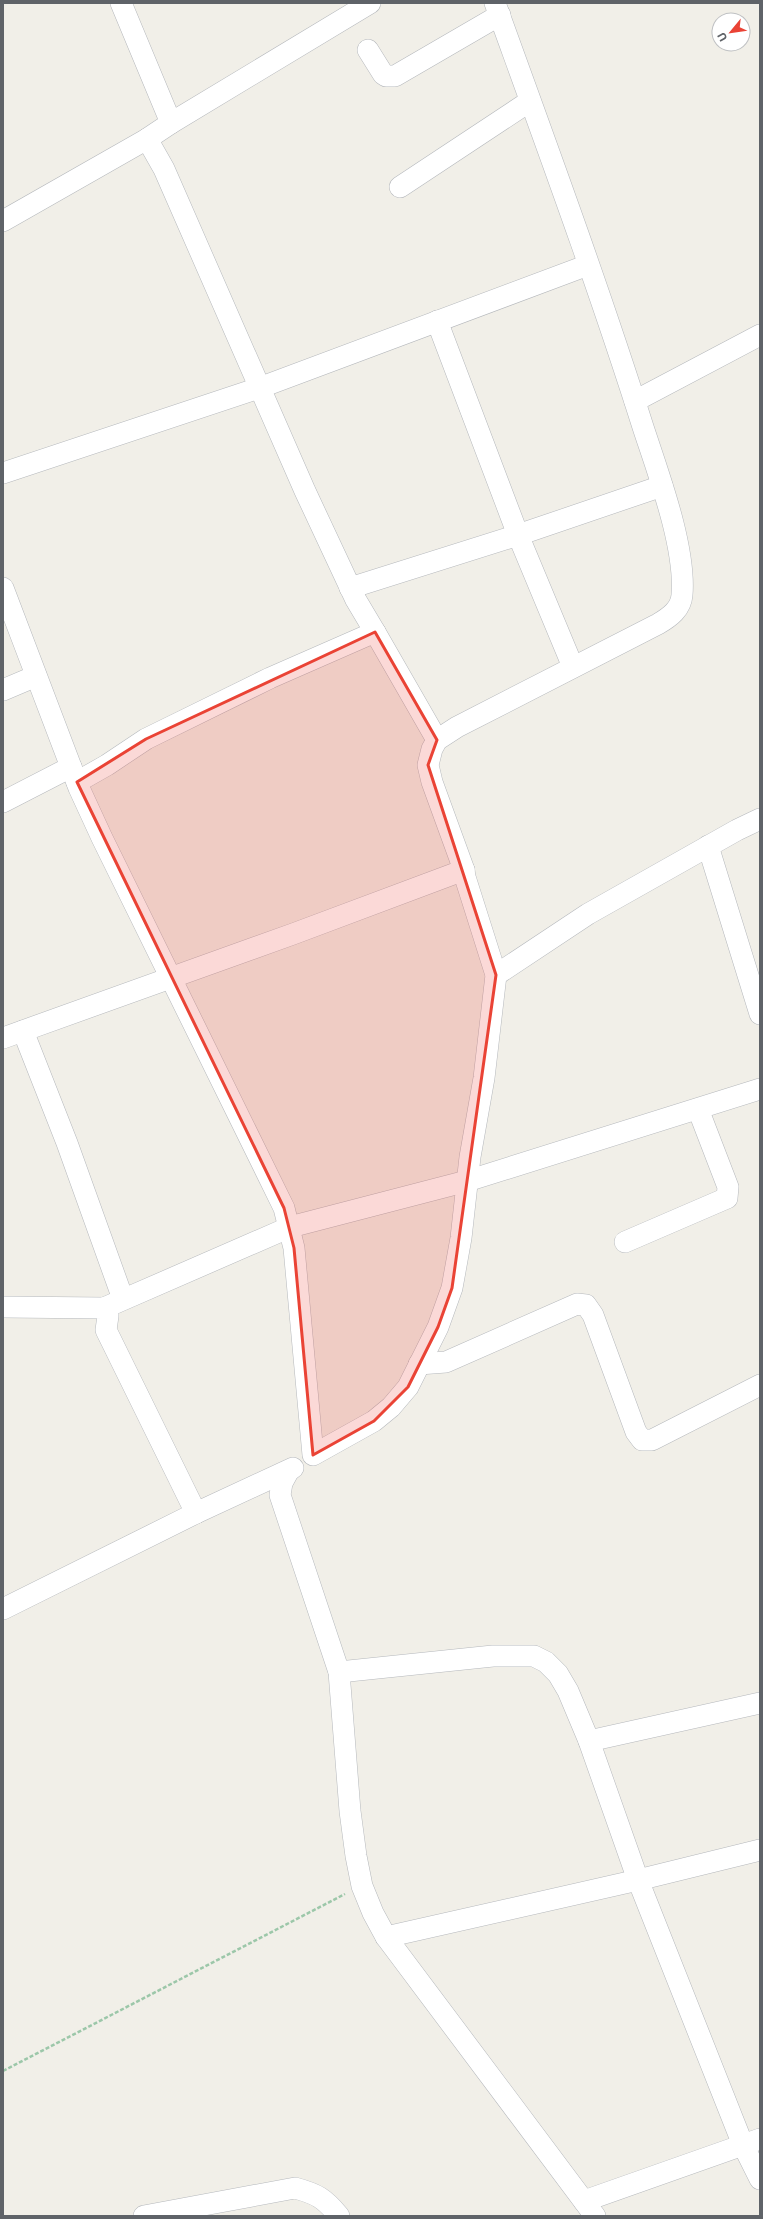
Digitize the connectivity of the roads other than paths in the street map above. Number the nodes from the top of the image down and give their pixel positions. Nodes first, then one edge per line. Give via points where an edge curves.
1 (121, 3) edge
2 (370, 3) edge
3 (498, 9) edge
4 (368, 50) dead end
5 (530, 101) junction
6 (171, 123) junction
7 (147, 139) junction
8 (400, 187) dead end
9 (3, 221) edge
10 (588, 264) junction
11 (438, 321) junction
12 (760, 335) edge
13 (259, 388) junction
14 (635, 401) junction
15 (3, 473) edge
16 (662, 486) junction
17 (518, 535) junction
18 (3, 588) edge
19 (350, 588) junction
20 (375, 632) junction
21 (573, 667) junction
22 (36, 676) junction
23 (3, 690) edge
24 (437, 740) junction
25 (74, 775) junction
26 (3, 802) edge
27 (760, 819) edge
28 (708, 846) junction
29 (464, 870) junction
30 (496, 975) junction
31 (170, 977) junction
32 (760, 1014) edge
33 (23, 1031) junction
34 (3, 1038) edge
35 (760, 1089) edge
36 (698, 1109) junction
37 (467, 1181) junction
38 (290, 1227) junction
39 (625, 1242) dead end
40 (123, 1299) junction
41 (3, 1307) edge
42 (104, 1308) junction
43 (419, 1364) junction
44 (760, 1385) edge
45 (313, 1455) junction
46 (288, 1472) junction
47 (259, 1484) junction
48 (280, 1495) junction
49 (196, 1513) junction
50 (3, 1609) edge
51 (339, 1672) junction
52 (760, 1703) edge
53 (589, 1741) junction
54 (760, 1850) edge
55 (638, 1880) junction
56 (386, 1937) junction
57 (752, 2142) edge
58 (760, 2179) edge
59 (590, 2208) edge
60 (151, 2215) edge
61 (339, 2216) edge

1 - 6 street
2 - 6 street
3 - 4 street via 395,76 383,74
3 - 5 street
5 - 8 street
5 - 10 street
6 - 7 street
7 - 9 street
7 - 13 street via 164,169
10 - 11 street
10 - 14 street
11 - 13 street
11 - 17 street
12 - 14 street
13 - 15 street
13 - 19 street
14 - 16 street
16 - 17 street
16 - 21 street via 681,564 680,605 658,624
17 - 19 street
17 - 21 street
18 - 22 street
19 - 20 street
20 - 24 street
20 - 25 street via 270,678 146,739 97,771
21 - 24 street
22 - 23 street
22 - 25 street
24 - 29 street via 428,765
25 - 26 street
25 - 31 street
27 - 28 street
28 - 30 street via 588,914
28 - 32 street
29 - 30 street
29 - 31 street
30 - 37 street via 484,1078
31 - 33 street
31 - 38 street via 276,1191
33 - 34 street
33 - 40 street via 67,1143
35 - 36 street
36 - 37 street
36 - 39 street via 728,1187 727,1198
37 - 38 street
37 - 43 street via 452,1288 446,1309
38 - 40 street
38 - 45 street
40 - 42 street
41 - 42 street
42 - 49 street via 108,1316 106,1330
43 - 44 street via 446,1362 577,1304 586,1305 593,1314 636,1432 642,1440 652,1440
43 - 45 street via 408,1387 391,1407 368,1424
45 - 46 street
46 - 47 street
46 - 48 street via 282,1483
47 - 48 street via 268,1485
47 - 49 street
48 - 51 street
49 - 50 street
51 - 53 street via 493,1656 534,1656 546,1662 558,1674
51 - 56 street via 350,1811 362,1886
52 - 53 street
53 - 55 street
54 - 55 street
55 - 56 street
55 - 57 street
56 - 59 street
57 - 58 street
57 - 59 street
60 - 61 street via 295,2188 323,2197

